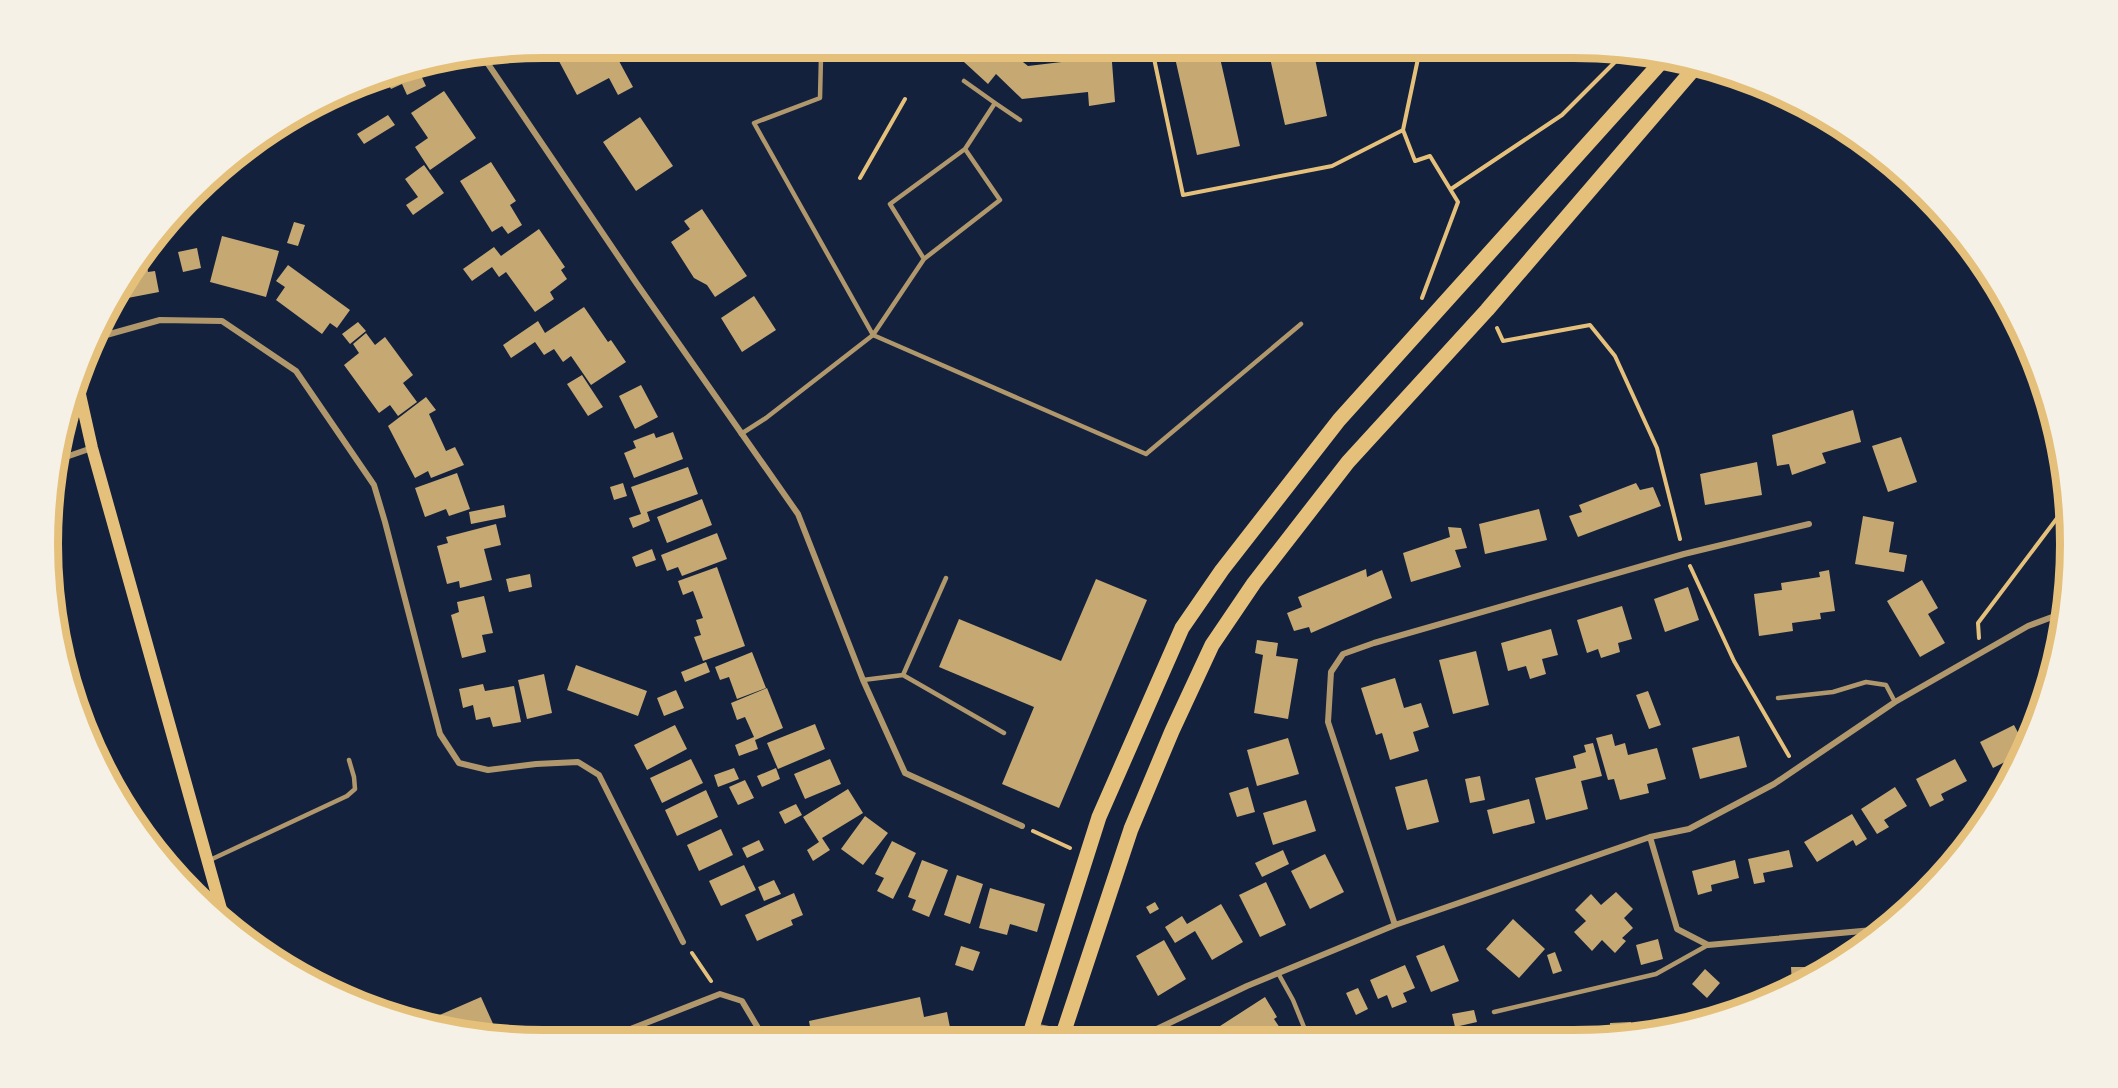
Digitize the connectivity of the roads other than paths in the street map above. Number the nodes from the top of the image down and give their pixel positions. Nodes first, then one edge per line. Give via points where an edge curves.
1 (821, 58) edge
2 (487, 62) edge
3 (1658, 66) edge
4 (1690, 73) edge
5 (964, 81) dead end
6 (995, 104) junction
7 (1020, 120) dead end
8 (964, 149) junction
9 (924, 260) junction
10 (1301, 324) dead end
11 (873, 334) junction
12 (106, 335) edge
13 (81, 398) edge
14 (741, 434) junction
15 (92, 448) junction
16 (67, 457) edge
17 (1809, 524) dead end
18 (946, 578) dead end
19 (2054, 617) edge
20 (903, 675) junction
21 (863, 680) junction
22 (1778, 698) dead end
23 (1895, 702) junction
24 (1004, 733) dead end
25 (349, 760) dead end
26 (1022, 826) road end
27 (1650, 837) junction
28 (207, 861) junction
29 (220, 905) edge
30 (1395, 925) junction
31 (1868, 930) edge
32 (684, 942) road end
33 (1708, 945) junction
34 (1278, 973) junction
35 (1494, 1012) dead end
36 (628, 1030) edge
37 (759, 1030) edge
38 (1032, 1030) edge
39 (1065, 1030) edge
40 (1155, 1030) edge
41 (1305, 1030) edge

1 - 11 lane via 820,98 754,123
2 - 14 street
3 - 38 main road via 1339,420 1222,570 1182,628 1099,818
4 - 39 main road via 1487,310 1348,462 1254,583 1212,645 1131,829
5 - 6 lane
6 - 7 lane
6 - 8 lane
8 - 9 lane via 890,204
8 - 9 lane via 1000,200
9 - 11 lane
10 - 11 lane via 1146,454
11 - 14 lane
12 - 32 street via 160,320 222,321 296,370 374,486 440,734 459,763 488,770 578,762 599,775
13 - 15 main road
14 - 21 street via 798,514
15 - 16 street
15 - 28 main road
17 - 30 street via 1684,554 1343,654 1331,672 1328,722
18 - 20 lane
19 - 23 street via 2028,626
20 - 21 lane
20 - 24 lane
21 - 26 street via 905,773
22 - 23 lane via 1833,692 1866,682 1886,685
23 - 27 street via 1774,784 1689,829
25 - 28 lane via 355,789 347,796
27 - 30 street
27 - 33 street via 1677,928
28 - 29 main road
30 - 34 street
31 - 33 street
33 - 35 lane via 1656,974
34 - 40 street
34 - 41 lane
36 - 37 street via 720,994 742,1001

